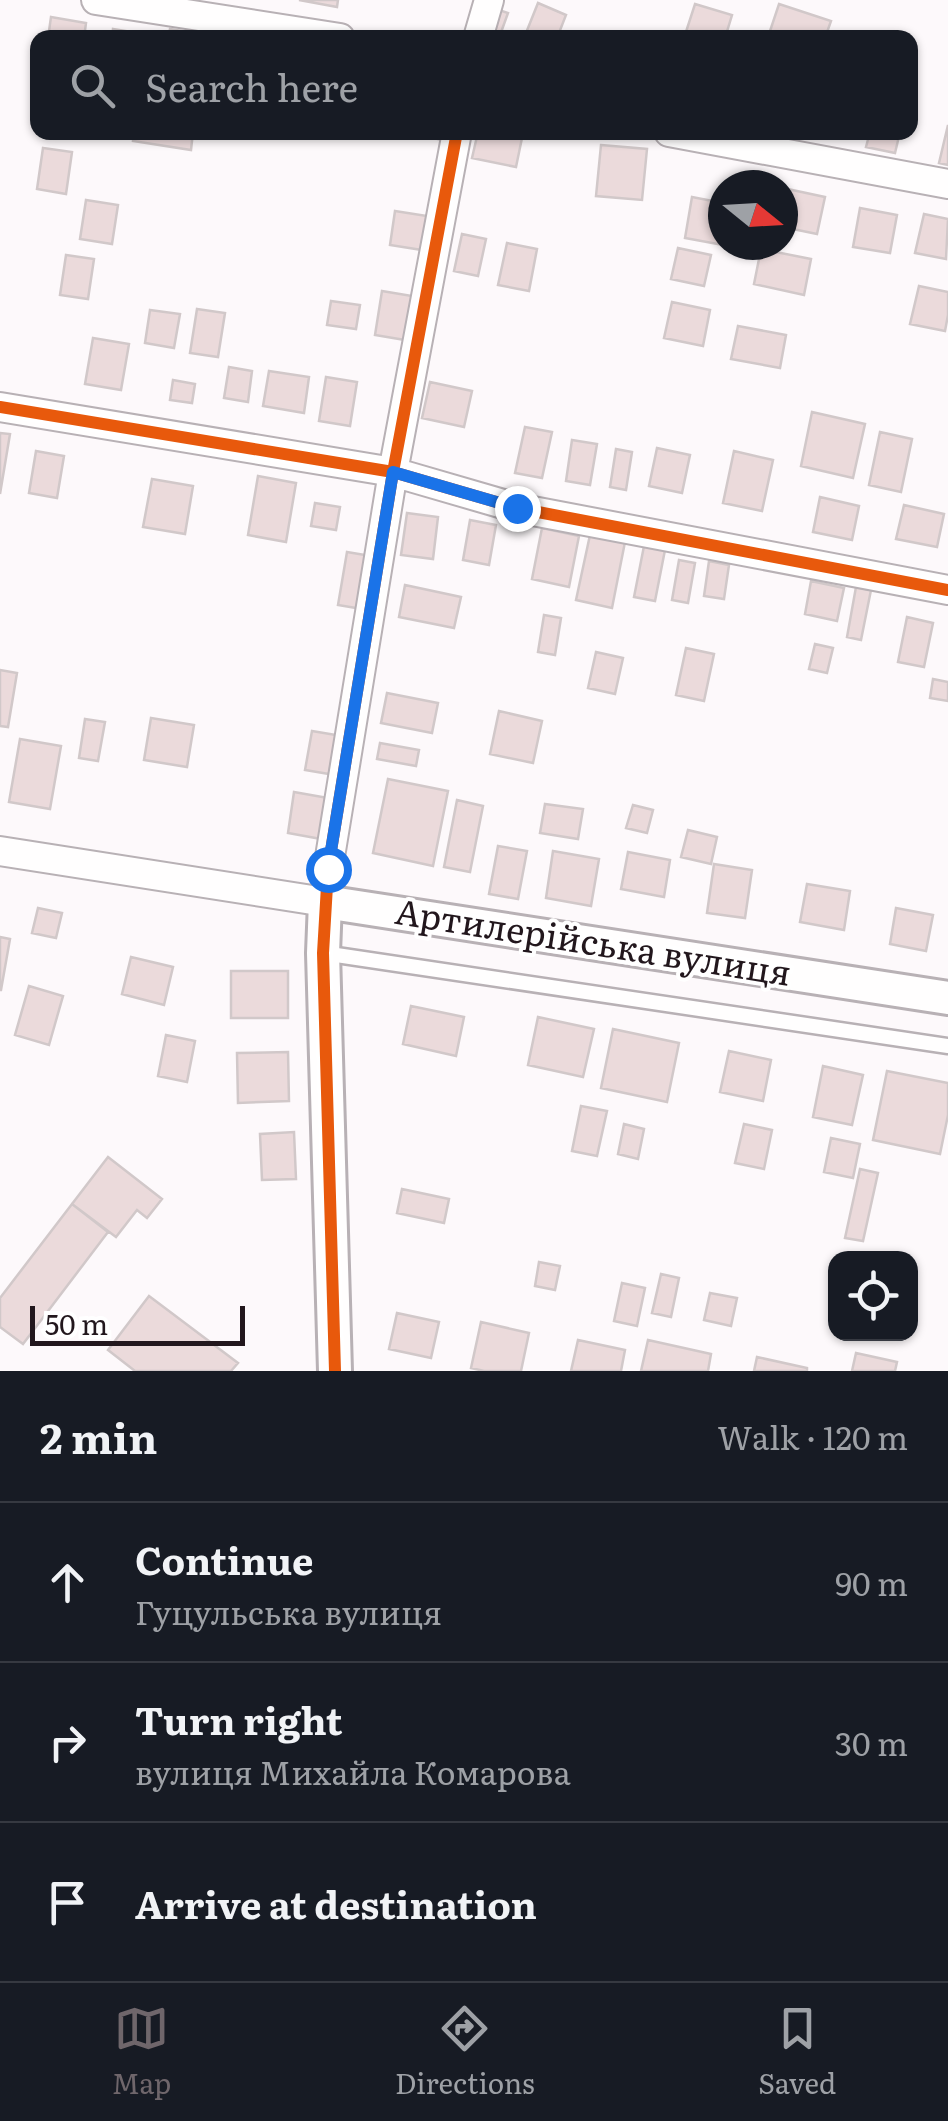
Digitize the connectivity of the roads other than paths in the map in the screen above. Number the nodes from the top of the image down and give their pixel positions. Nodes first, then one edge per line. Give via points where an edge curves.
1 (96, 0) edge
2 (489, 0) edge
3 (289, 30) edge
4 (480, 30) edge
5 (456, 140) edge
6 (712, 140) edge
7 (948, 184) edge
8 (0, 407) edge
9 (393, 472) junction
10 (948, 590) edge
11 (0, 851) edge
12 (325, 902) junction
13 (323, 953) junction
14 (948, 998) edge
15 (948, 1046) edge
16 (334, 1371) edge

1 - 3 street
2 - 4 street
5 - 9 street
6 - 7 street
8 - 9 street
9 - 10 street via 517,508
9 - 12 street
11 - 12 street, Артилерійська вулиця
12 - 13 street
12 - 14 street, Артилерійська вулиця
13 - 15 lane
13 - 16 street

